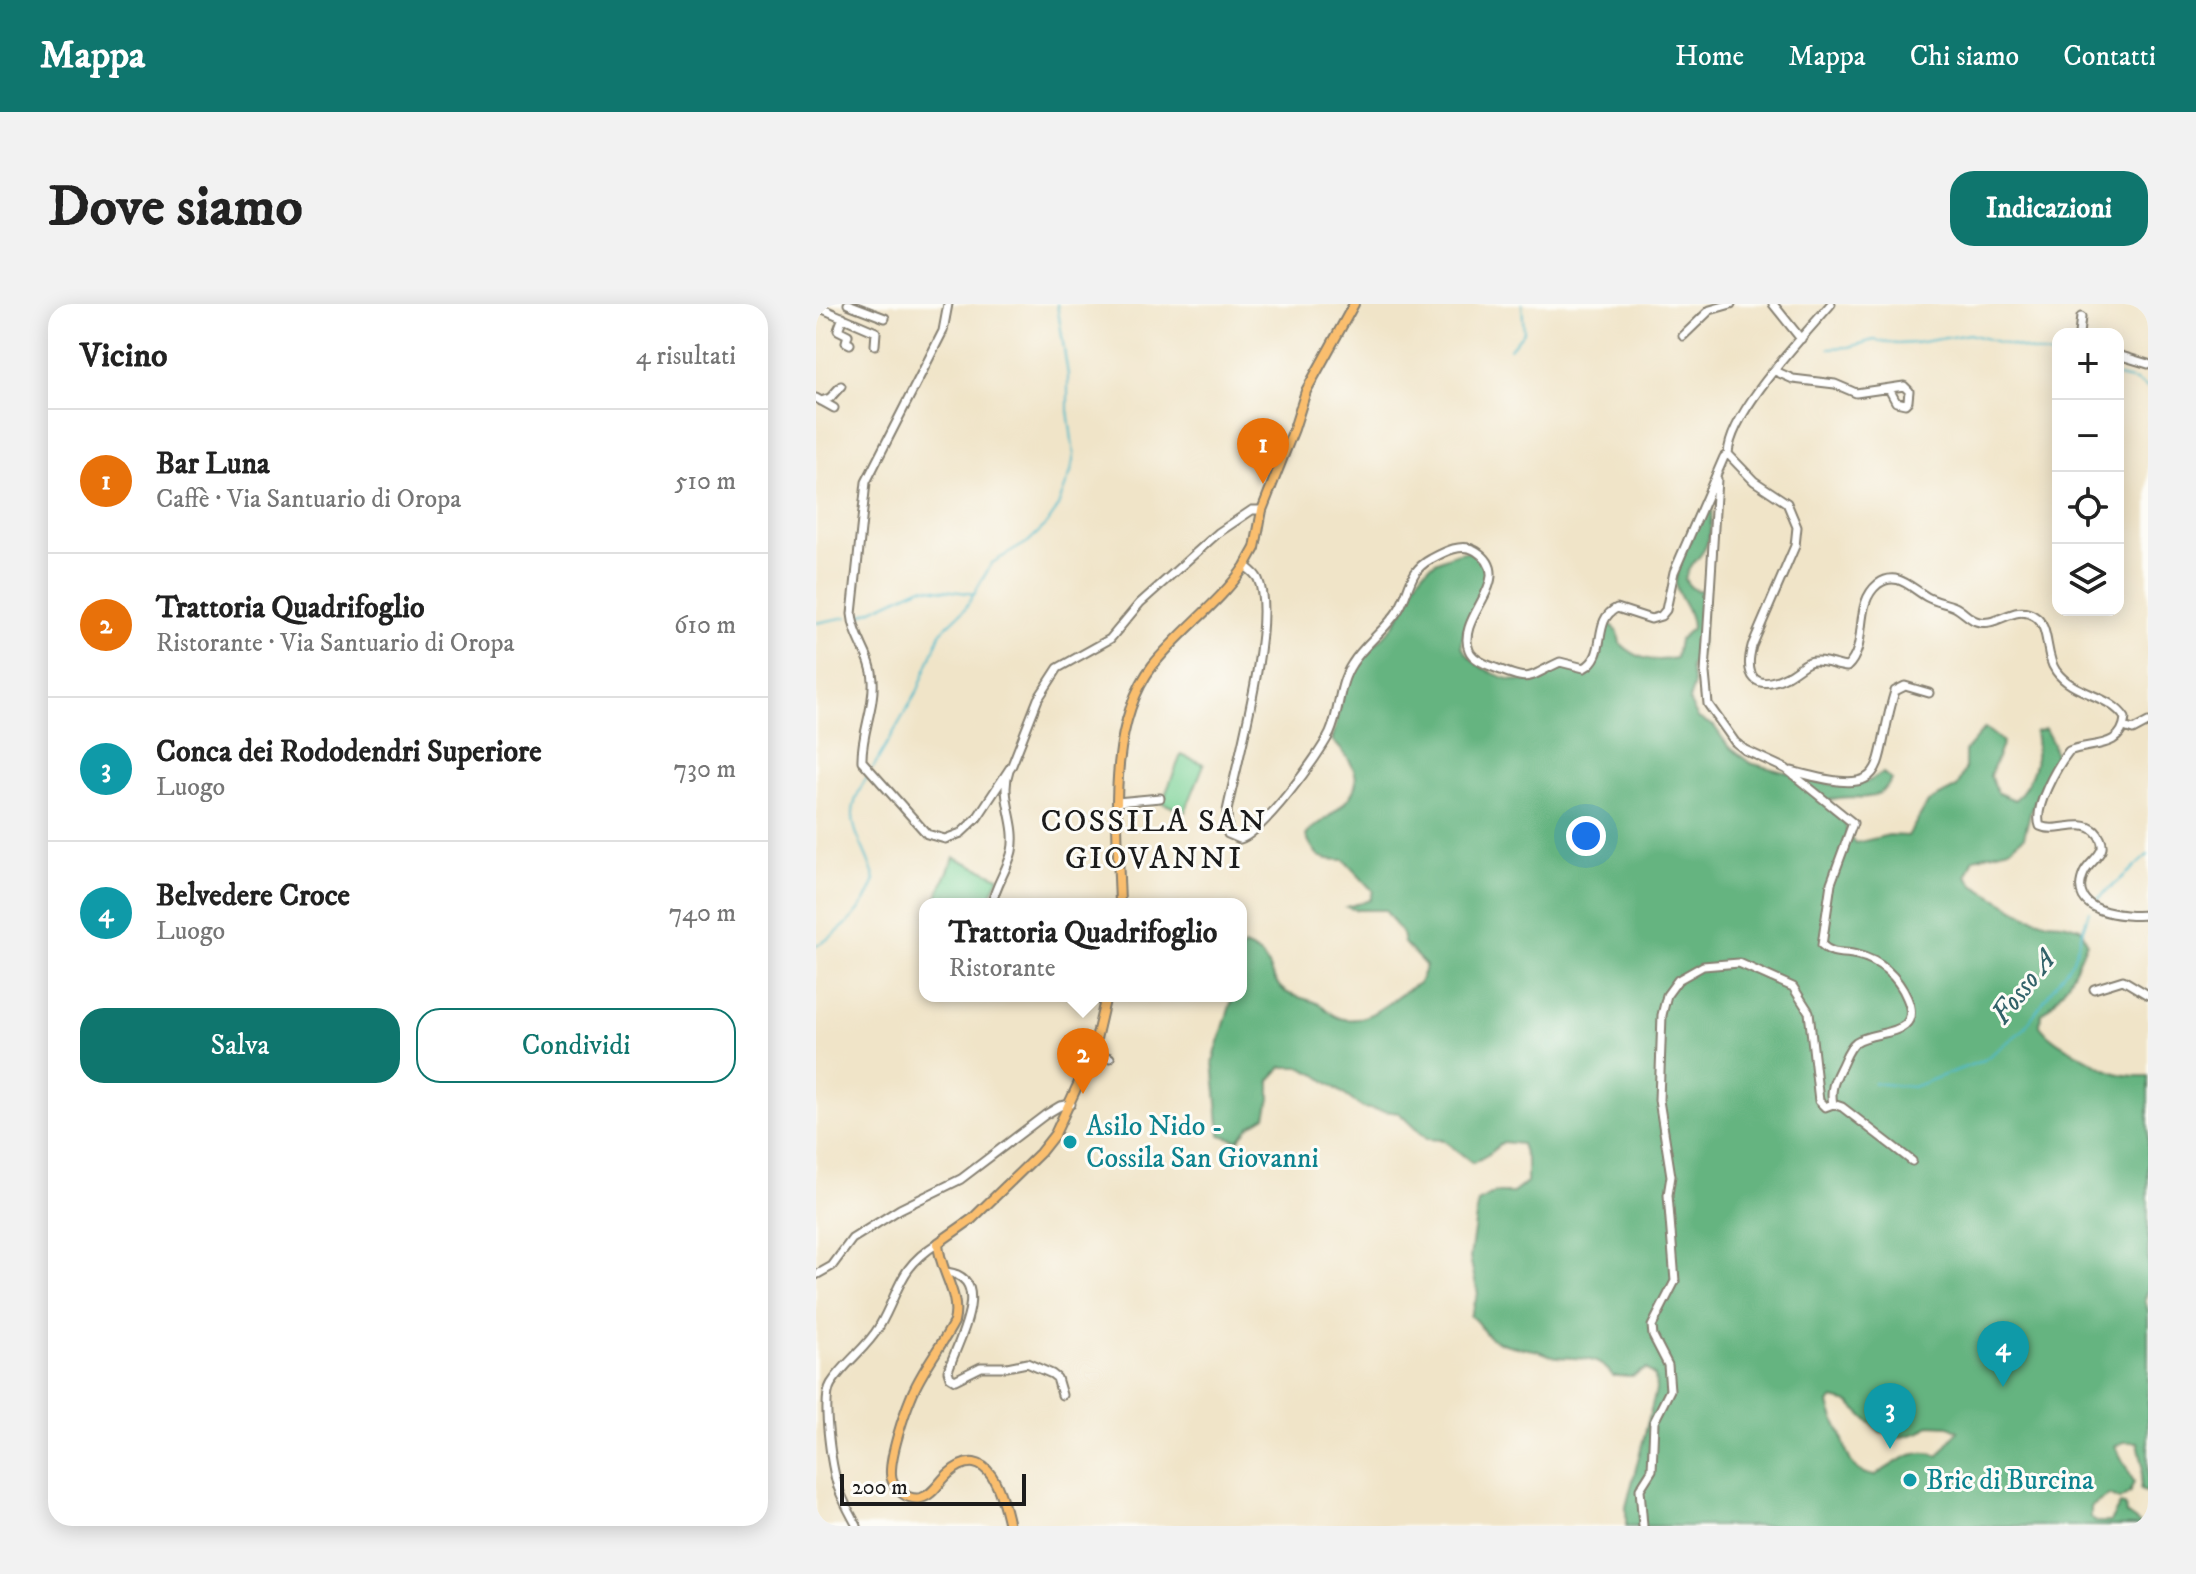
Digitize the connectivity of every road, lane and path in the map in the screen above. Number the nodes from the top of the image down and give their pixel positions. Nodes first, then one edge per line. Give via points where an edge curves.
1 (848, 304) edge
2 (948, 304) edge
3 (1354, 304) edge
4 (1731, 304) edge
5 (1773, 304) edge
6 (1831, 304) edge
7 (818, 308) edge
8 (843, 317) junction
9 (2081, 317) dead end
10 (885, 318) dead end
11 (2080, 328) edge
12 (1683, 336) dead end
13 (1801, 339) junction
14 (850, 344) dead end
15 (875, 345) dead end
16 (2124, 357) edge
17 (2148, 364) edge
18 (1775, 371) junction
19 (841, 386) dead end
20 (1889, 389) dead end
21 (819, 399) edge
22 (834, 408) dead end
23 (1728, 454) junction
24 (1717, 476) junction
25 (1262, 510) junction
26 (1245, 566) junction
27 (1929, 693) dead end
28 (2148, 722) edge
29 (2124, 727) junction
30 (1012, 765) junction
31 (1786, 769) junction
32 (1160, 798) dead end
33 (1117, 802) junction
34 (994, 898) edge
35 (1120, 898) edge
36 (2148, 915) edge
37 (2094, 989) dead end
38 (2148, 995) edge
39 (1105, 1002) edge
40 (1093, 1052) junction
41 (1110, 1058) dead end
42 (1071, 1104) junction
43 (1833, 1104) junction
44 (1912, 1161) dead end
45 (938, 1243) junction
46 (946, 1272) junction
47 (816, 1275) edge
48 (1062, 1395) dead end
49 (857, 1526) edge
50 (1009, 1526) edge
51 (1643, 1526) edge

1 - 10 street
2 - 30 street via 943,331 866,482 852,614 873,682 862,761 927,834 945,839 977,818
3 - 25 main road via 1306,391
4 - 12 street via 1710,310
5 - 13 street
6 - 13 street
7 - 8 street
8 - 14 street via 838,330 848,335
8 - 15 street via 876,332
9 - 11 street
13 - 18 street
16 - 17 street
18 - 20 street via 1856,393
18 - 23 street via 1742,416
19 - 21 street via 830,398
21 - 22 street
23 - 24 street
23 - 29 street via 1754,481 1787,503 1797,527 1795,546 1752,646 1747,669 1756,680 1785,677 1809,662 1847,667 1858,651 1869,595 1879,584 1898,579 1977,622 2016,612 2035,616 2043,625 2055,670 2068,683 2115,707 2125,718
24 - 26 street via 1674,572 1666,610 1651,619 1617,608 1611,611 1604,616 1596,658 1584,668 1560,662 1536,676 1522,677 1477,659 1467,641 1490,586 1487,561 1461,547 1423,564 1412,575 1390,624 1349,667 1334,722 1319,751 1257,830 1240,839 1228,834 1227,811 1263,627 1257,576
24 - 31 street via 1706,697 1735,742
25 - 26 main road via 1255,548
25 - 30 street via 1252,510 1218,533 1140,603 1110,639 1058,668 1038,699
26 - 33 main road via 1151,668 1128,715
27 - 31 street via 1905,686 1895,691 1881,759 1861,781 1843,783
28 - 29 street via 2133,730
29 - 36 street via 2112,741 2069,751 2037,817 2045,828 2085,826 2101,839 2101,851 2081,880 2088,903 2111,913
30 - 34 street via 1005,783 1012,851
31 - 43 street via 1853,823 1831,883 1822,945 1887,970 1910,1005 1906,1024 1897,1031 1852,1045 1833,1083
32 - 33 street
33 - 35 main road
37 - 38 street via 2123,980
39 - 40 main road
40 - 41 street
40 - 42 main road
42 - 45 main road via 1040,1153 972,1219
42 - 47 street via 1045,1115 961,1179 852,1239 832,1266
43 - 44 street
43 - 51 street via 1825,1107 1819,1101 1809,1012 1793,987 1739,963 1703,966 1678,980 1667,995 1659,1100 1671,1176 1675,1281 1652,1326 1668,1365 1670,1390 1654,1422 1652,1470 1640,1489
45 - 46 main road
45 - 49 street via 913,1261 868,1345 828,1391 825,1406 834,1475
46 - 48 street via 958,1274 970,1290 968,1317 950,1377 962,1378 981,1367 1027,1363 1057,1378
46 - 50 main road via 956,1305 954,1322 911,1395 891,1476 906,1496 920,1499 960,1466 981,1466 999,1486

